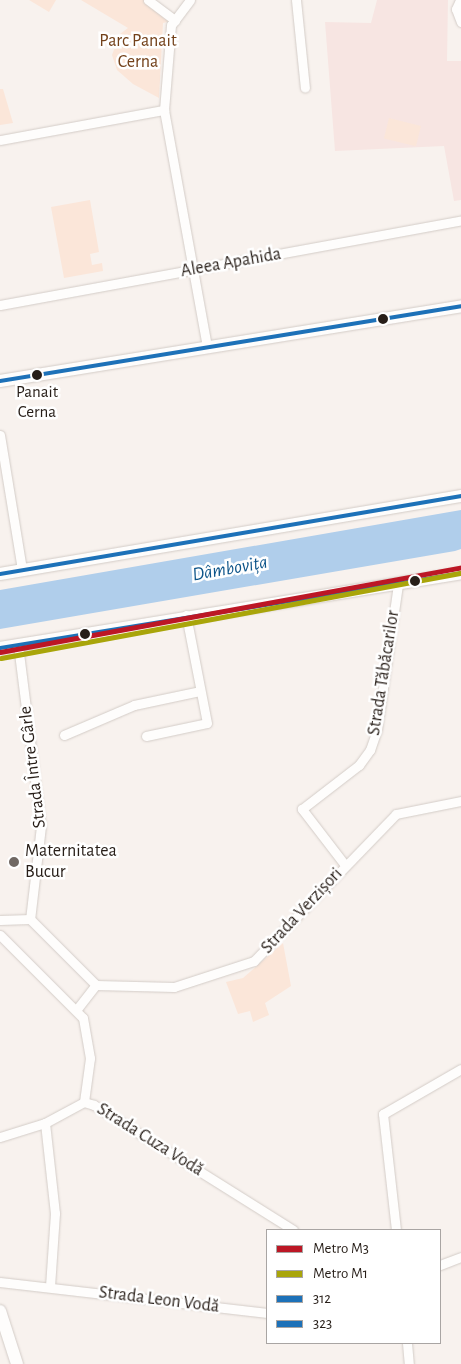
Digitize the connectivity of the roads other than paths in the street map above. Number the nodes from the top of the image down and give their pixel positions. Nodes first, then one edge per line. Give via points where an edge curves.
1 (148, 0) edge
2 (190, 0) edge
3 (296, 0) edge
4 (460, 0) edge
5 (175, 20) junction
6 (461, 22) edge
7 (305, 88) dead end
8 (164, 110) junction
9 (0, 140) edge
10 (461, 220) edge
11 (194, 270) junction
12 (0, 305) edge
13 (461, 306) edge
14 (207, 347) junction
15 (0, 381) edge
16 (0, 435) edge
17 (461, 496) edge
18 (22, 570) junction
19 (0, 574) edge
20 (461, 574) edge
21 (398, 584) junction
22 (186, 615) junction
23 (18, 645) junction
24 (0, 648) edge
25 (200, 691) junction
26 (64, 736) dead end
27 (146, 736) dead end
28 (461, 801) edge
29 (345, 865) junction
30 (30, 919) junction
31 (0, 920) edge
32 (0, 935) edge
33 (96, 985) junction
34 (77, 1009) junction
35 (461, 1069) edge
36 (84, 1102) junction
37 (45, 1123) junction
38 (0, 1137) edge
39 (291, 1229) edge
40 (396, 1229) edge
41 (461, 1257) edge
42 (441, 1265) edge
43 (0, 1282) edge
44 (50, 1287) junction
45 (0, 1311) edge
46 (266, 1313) edge
47 (407, 1344) edge
48 (17, 1364) edge
49 (409, 1364) edge

1 - 5 street
2 - 5 street
3 - 7 street
4 - 6 street via 456,9
5 - 8 street via 171,25
8 - 9 street
8 - 11 street
10 - 11 street, Aleea Apahida
11 - 12 street, Aleea Apahida
11 - 14 street
13 - 14 main road
14 - 15 main road
16 - 18 street
17 - 18 main road
18 - 19 main road
20 - 21 main road
21 - 22 main road
21 - 29 street, Strada Tăbăcarilor via 377,730 370,750 359,765 302,809
22 - 23 main road
22 - 25 street
23 - 24 main road
23 - 30 street, Strada Între Gârle via 41,826
25 - 26 street via 134,705
25 - 27 street via 206,722
28 - 29 street, Strada Verzișori via 396,814
29 - 33 street, Strada Verzișori via 267,950 246,965 174,987
30 - 31 street
30 - 33 street
32 - 34 street
33 - 34 street
34 - 36 street via 89,1043
35 - 40 street via 386,1109 383,1119
36 - 37 street, Strada Cuza Vodă
36 - 39 street, Strada Cuza Vodă via 108,1111
37 - 38 street, Strada Cuza Vodă
37 - 44 street via 55,1213
41 - 42 street
43 - 44 street, Strada Leon Vodă
44 - 46 street, Strada Leon Vodă
45 - 48 main road
47 - 49 street

